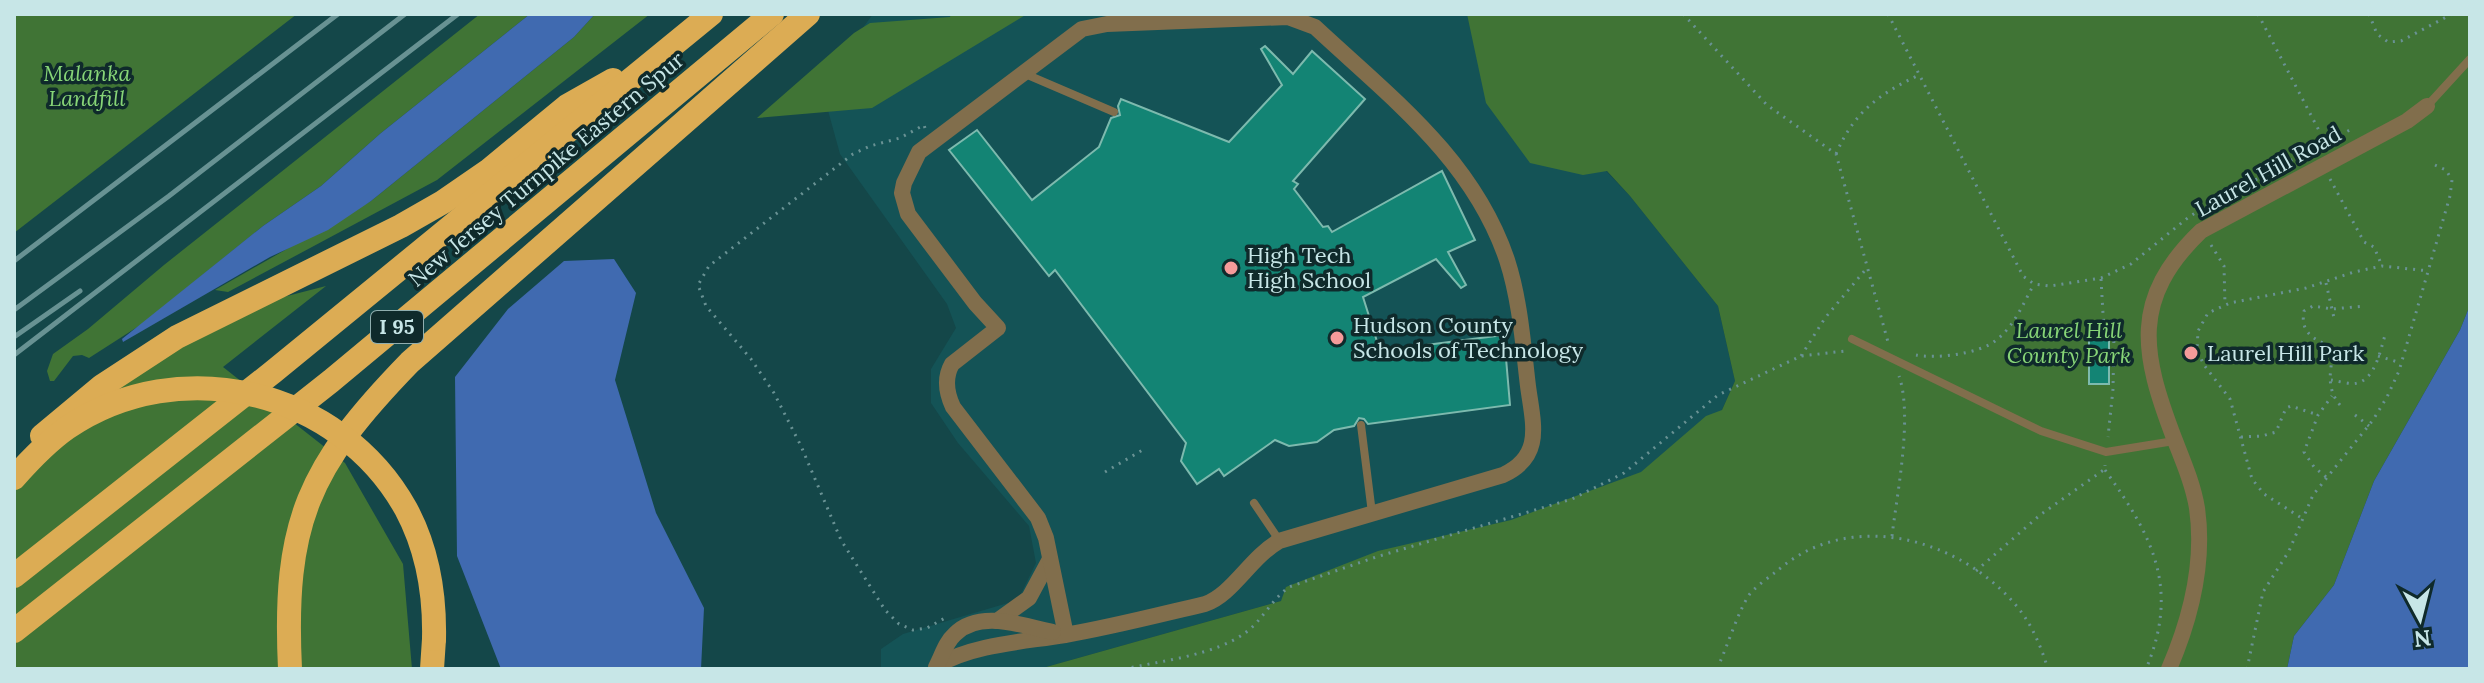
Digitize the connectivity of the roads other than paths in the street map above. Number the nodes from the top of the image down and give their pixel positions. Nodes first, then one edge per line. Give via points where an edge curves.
1 (711, 14) edge
2 (772, 14) edge
3 (808, 14) edge
4 (677, 42) junction
5 (2470, 59) edge
6 (1023, 72) junction
7 (2427, 106) joint
8 (1114, 112) dead end
9 (975, 303) junction
10 (1852, 339) dead end
11 (976, 344) junction
12 (1361, 425) dead end
13 (2175, 441) junction
14 (14, 462) edge
15 (14, 478) edge
16 (1254, 503) dead end
17 (1372, 513) junction
18 (1279, 541) junction
19 (1050, 559) junction
20 (14, 576) edge
21 (997, 621) junction
22 (14, 631) edge
23 (1066, 635) junction
24 (936, 667) edge
25 (290, 669) edge
26 (432, 669) edge
27 (2169, 669) edge

1 - 4 highway, New Jersey Turnpike Eastern Spur / I 95
2 - 22 highway, New Jersey Turnpike Eastern Spur / I 95 via 331,381
3 - 25 highway via 420,353 359,417 322,471 298,529 289,587
4 - 14 highway via 567,106 488,171 423,214 149,353 80,403
4 - 20 highway, New Jersey Turnpike Eastern Spur / I 95
5 - 7 lane
6 - 8 lane
6 - 9 street via 919,152 902,193 915,224
6 - 17 street via 1071,35 1095,26 1297,19 1315,27 1456,163 1497,237 1511,275 1533,421 1531,451 1503,475
7 - 13 street, Laurel Hill Road via 2201,231 2176,256 2159,285 2149,319 2155,388
9 - 11 street
9 - 11 street via 998,328
10 - 13 lane via 1892,354 1950,389 2041,431 2106,452
11 - 19 street via 947,372 949,398 1032,509
12 - 17 lane
13 - 27 street, Laurel Hill Road via 2197,506 2199,546 2191,609
15 - 26 highway, bridge via 69,427 128,398 208,387 285,404 349,440 397,494 425,556 432,590
16 - 18 lane
17 - 18 street
18 - 23 street via 1257,556 1215,601
19 - 21 street via 1029,598
19 - 23 street
21 - 23 street
21 - 24 street via 956,632
23 - 24 street via 989,648

